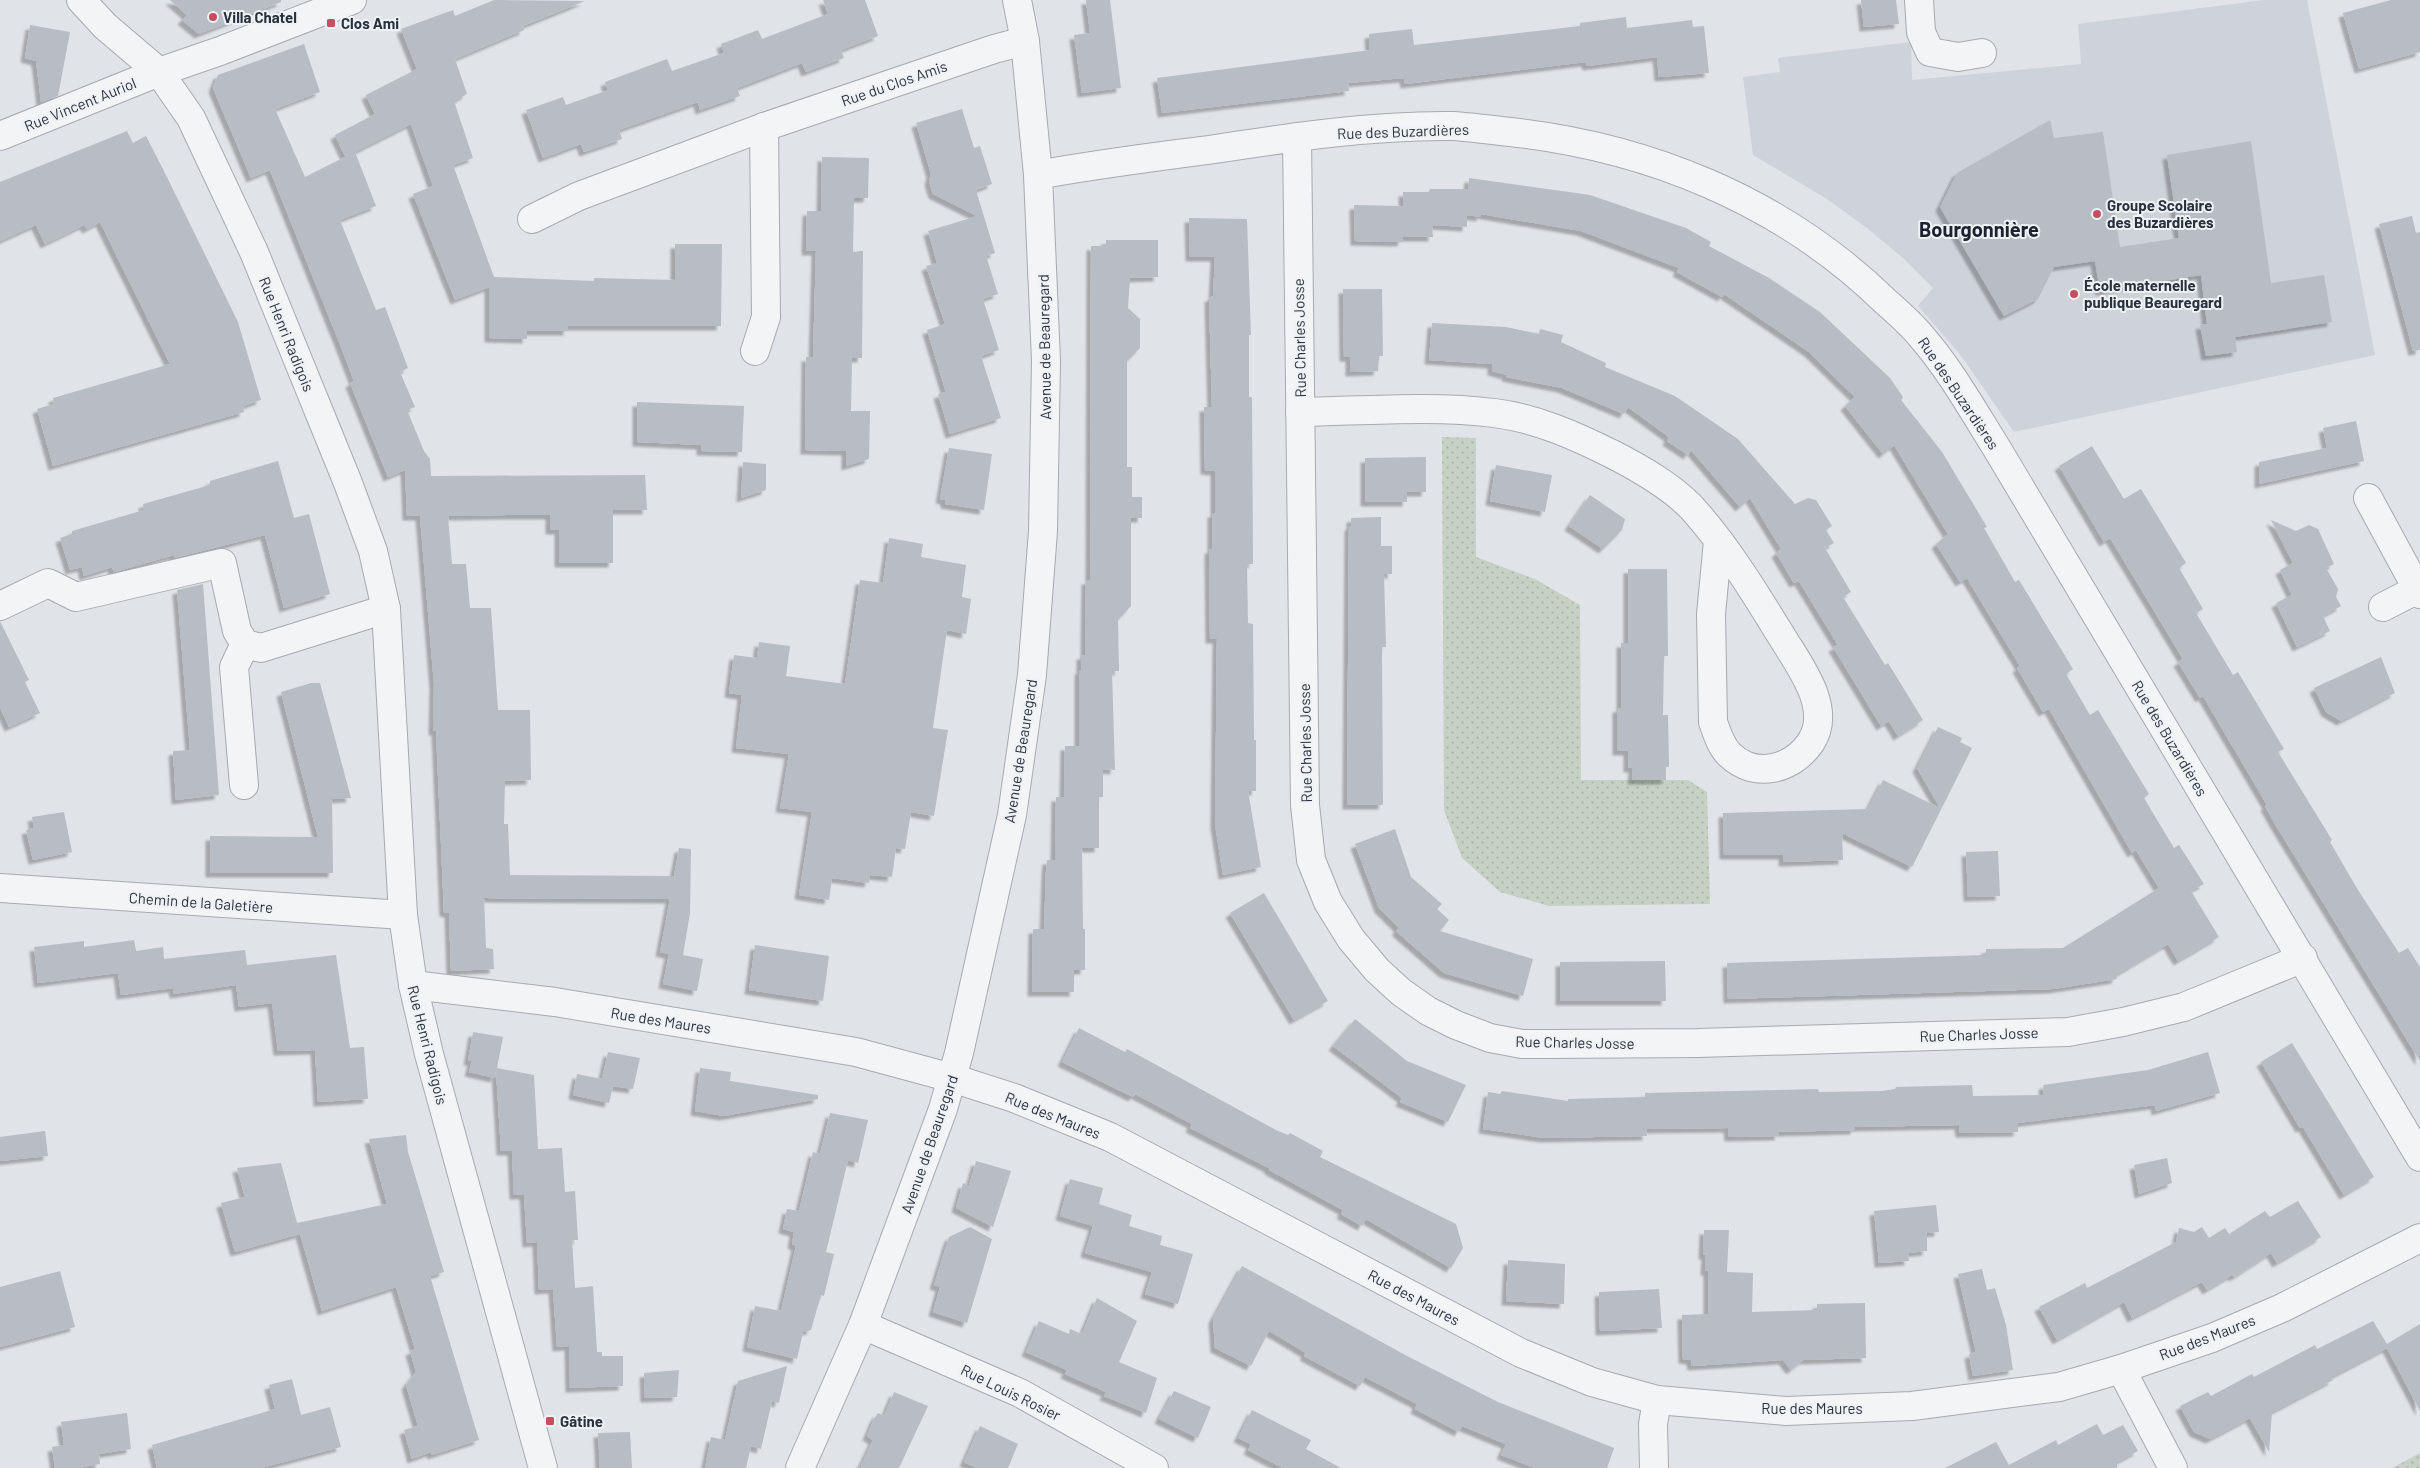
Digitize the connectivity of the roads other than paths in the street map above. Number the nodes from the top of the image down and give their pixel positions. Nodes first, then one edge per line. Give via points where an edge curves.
1 (81, 0) edge
2 (352, 0) edge
3 (1017, 0) edge
4 (1919, 0) edge
5 (1025, 41) junction
6 (1982, 54) dead end
7 (159, 72) junction
8 (764, 127) junction
9 (0, 136) edge
10 (1297, 137) junction
11 (1038, 174) junction
12 (532, 219) dead end
13 (755, 351) dead end
14 (1300, 412) junction
15 (2368, 498) dead end
16 (1718, 541) junction
17 (2418, 592) edge
18 (0, 606) edge
19 (2382, 607) dead end
20 (386, 609) junction
21 (245, 644) junction
22 (244, 785) dead end
23 (0, 888) edge
24 (403, 915) junction
25 (2303, 958) junction
26 (413, 985) junction
27 (952, 1078) junction
28 (2420, 1157) edge
29 (2420, 1238) edge
30 (864, 1325) junction
31 (2121, 1369) junction
32 (1657, 1400) junction
33 (543, 1468) edge
34 (800, 1468) edge
35 (1154, 1468) edge
36 (1654, 1468) edge
37 (2173, 1468) edge

1 - 7 street, Rue Henri Radigois via 105,26
2 - 7 street, Rue Vincent Auriol
3 - 5 street, Avenue de Beauregard
4 - 6 street via 1921,32 1930,52 1958,57
5 - 8 street, Rue du Clos Amis
5 - 11 street, Avenue de Beauregard
7 - 9 street, Rue Vincent Auriol
7 - 20 street, Rue Henri Radigois via 191,118 254,252 373,551
8 - 12 street, Rue du Clos Amis via 579,196
8 - 13 street via 766,318
10 - 11 street, Rue des Buzardières
10 - 14 street, Rue Charles Josse
10 - 25 street, Rue des Buzardières via 1454,126 1537,135 1622,152 1713,184 1810,238 1857,273 1920,334 1946,368
11 - 27 street, Avenue de Beauregard via 1046,361 1043,531 1032,676 1012,815
14 - 16 street via 1460,410 1495,413 1545,424 1639,468 1691,507
14 - 25 street, Rue Charles Josse via 1305,805 1311,860 1328,902 1351,939 1395,987 1428,1011 1490,1038 1522,1044 1698,1043 2068,1032 2184,1008
15 - 17 street
16 - 16 street via 1711,614 1713,722 1728,754 1745,766 1766,770 1787,764 1804,752 1814,737 1815,699 1804,673
17 - 19 street
18 - 21 street via 48,584 76,597 222,564 237,631
20 - 21 street via 261,648
20 - 24 street, Rue Henri Radigois
21 - 22 street via 234,667
23 - 24 street, Chemin de la Galetière
24 - 26 street, Rue Henri Radigois
25 - 28 street, Rue des Buzardières
26 - 27 street, Rue des Maures via 555,1002 856,1052
26 - 33 street, Rue Henri Radigois
27 - 30 street, Avenue de Beauregard
27 - 32 street, Rue des Maures via 1014,1098 1110,1137 1521,1353 1592,1382
29 - 31 street, Rue des Maures via 2282,1308 2212,1338
30 - 34 street, Avenue de Beauregard
30 - 35 street, Rue Louis Rosier via 1020,1393
31 - 32 street, Rue des Maures via 2059,1387 1912,1406 1786,1411
31 - 37 street
32 - 36 street via 1653,1424

